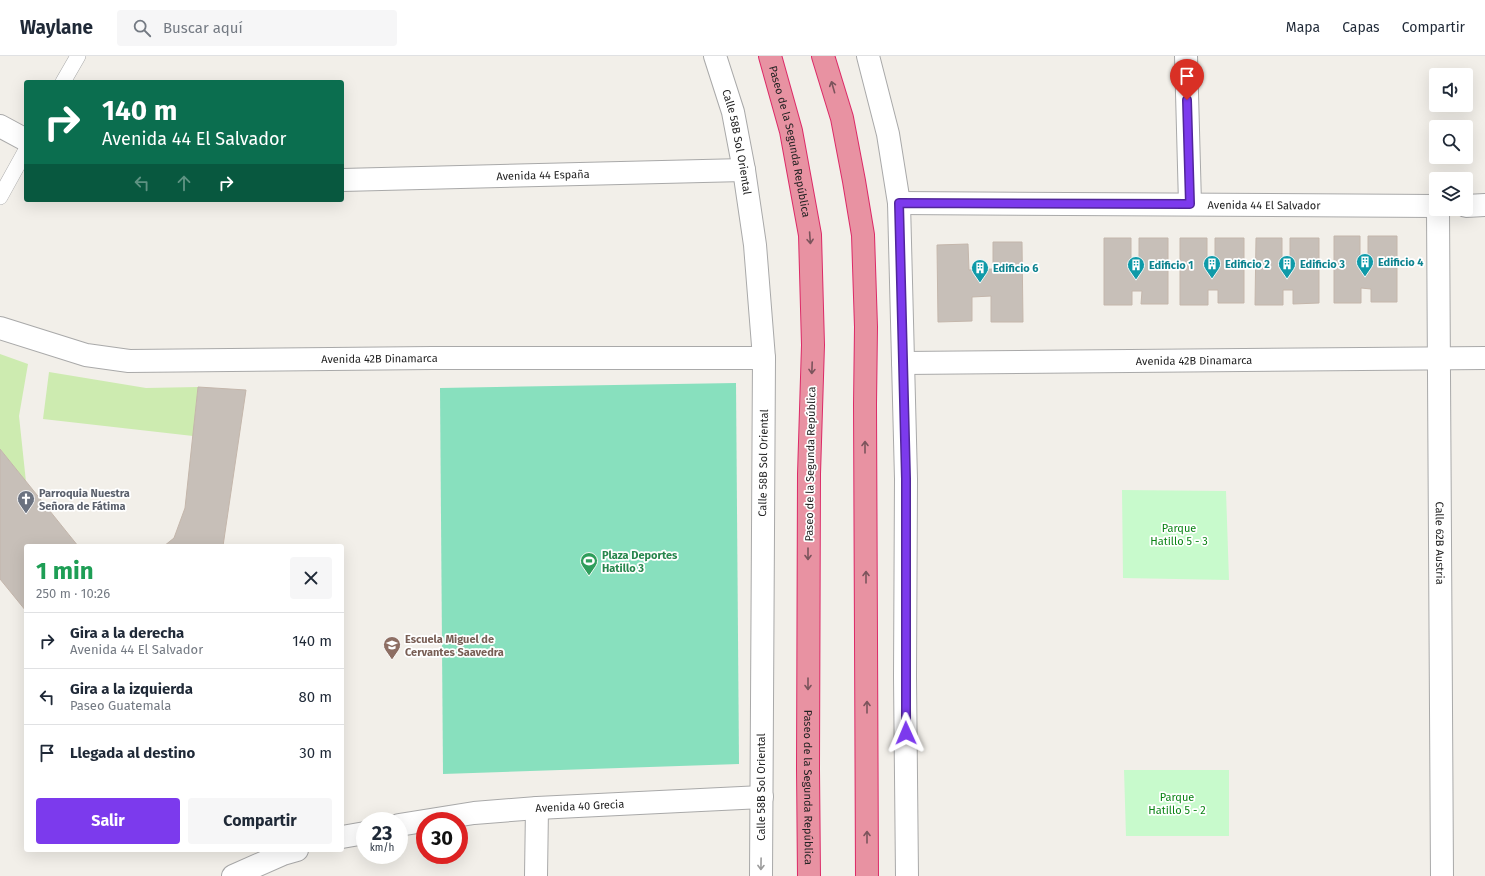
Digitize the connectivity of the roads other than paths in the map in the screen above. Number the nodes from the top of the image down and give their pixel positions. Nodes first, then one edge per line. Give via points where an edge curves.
1 (78, 56) edge
2 (715, 56) edge
3 (770, 56) edge
4 (823, 56) edge
5 (868, 56) edge
6 (1186, 56) edge
7 (64, 80) edge
8 (0, 126) edge
9 (24, 139) edge
10 (24, 154) edge
11 (744, 170) junction
12 (344, 180) edge
13 (0, 197) edge
14 (899, 203) junction
15 (1190, 204) junction
16 (1485, 205) edge
17 (1429, 206) edge
18 (1473, 206) edge
19 (1438, 216) edge
20 (0, 328) edge
21 (764, 358) junction
22 (1485, 358) edge
23 (1439, 359) junction
24 (903, 363) junction
25 (762, 797) junction
26 (536, 808) junction
27 (408, 824) edge
28 (356, 834) edge
29 (344, 837) edge
30 (290, 852) edge
31 (233, 876) edge
32 (536, 876) edge
33 (761, 876) edge
34 (809, 876) edge
35 (868, 876) edge
36 (907, 876) edge
37 (1442, 876) edge

1 - 7 lane
2 - 11 street, Calle 58B Sol Oriental via 733,112
3 -> 34 highway, Paseo de la Segunda República via 791,131 810,235 813,345 809,474
35 -> 4 highway via 865,312 862,235 842,118
5 - 14 street via 888,134
6 - 15 street
8 - 9 street
10 - 13 lane
11 - 12 street, Avenida 44 España
11 - 21 street, Calle 58B Sol Oriental via 755,245
14 - 15 street, Avenida 44 El Salvador
14 - 24 street
15 - 17 street, Avenida 44 El Salvador
16 - 18 street
19 - 23 street, Calle 62B Austria
20 - 21 street, Avenida 42B Dinamarca via 86,355 129,362 432,358
21 - 25 street, Calle 58B Sol Oriental
22 - 23 street, Avenida 42B Dinamarca
23 - 24 street, Avenida 42B Dinamarca
23 - 37 street, Calle 62B Austria
24 - 36 street via 906,479
25 - 26 street, Avenida 40 Grecia
25 -> 33 street, Calle 58B Sol Oriental
26 - 27 street, Avenida 40 Grecia via 474,813
26 - 32 street
28 - 29 street
30 - 31 street

